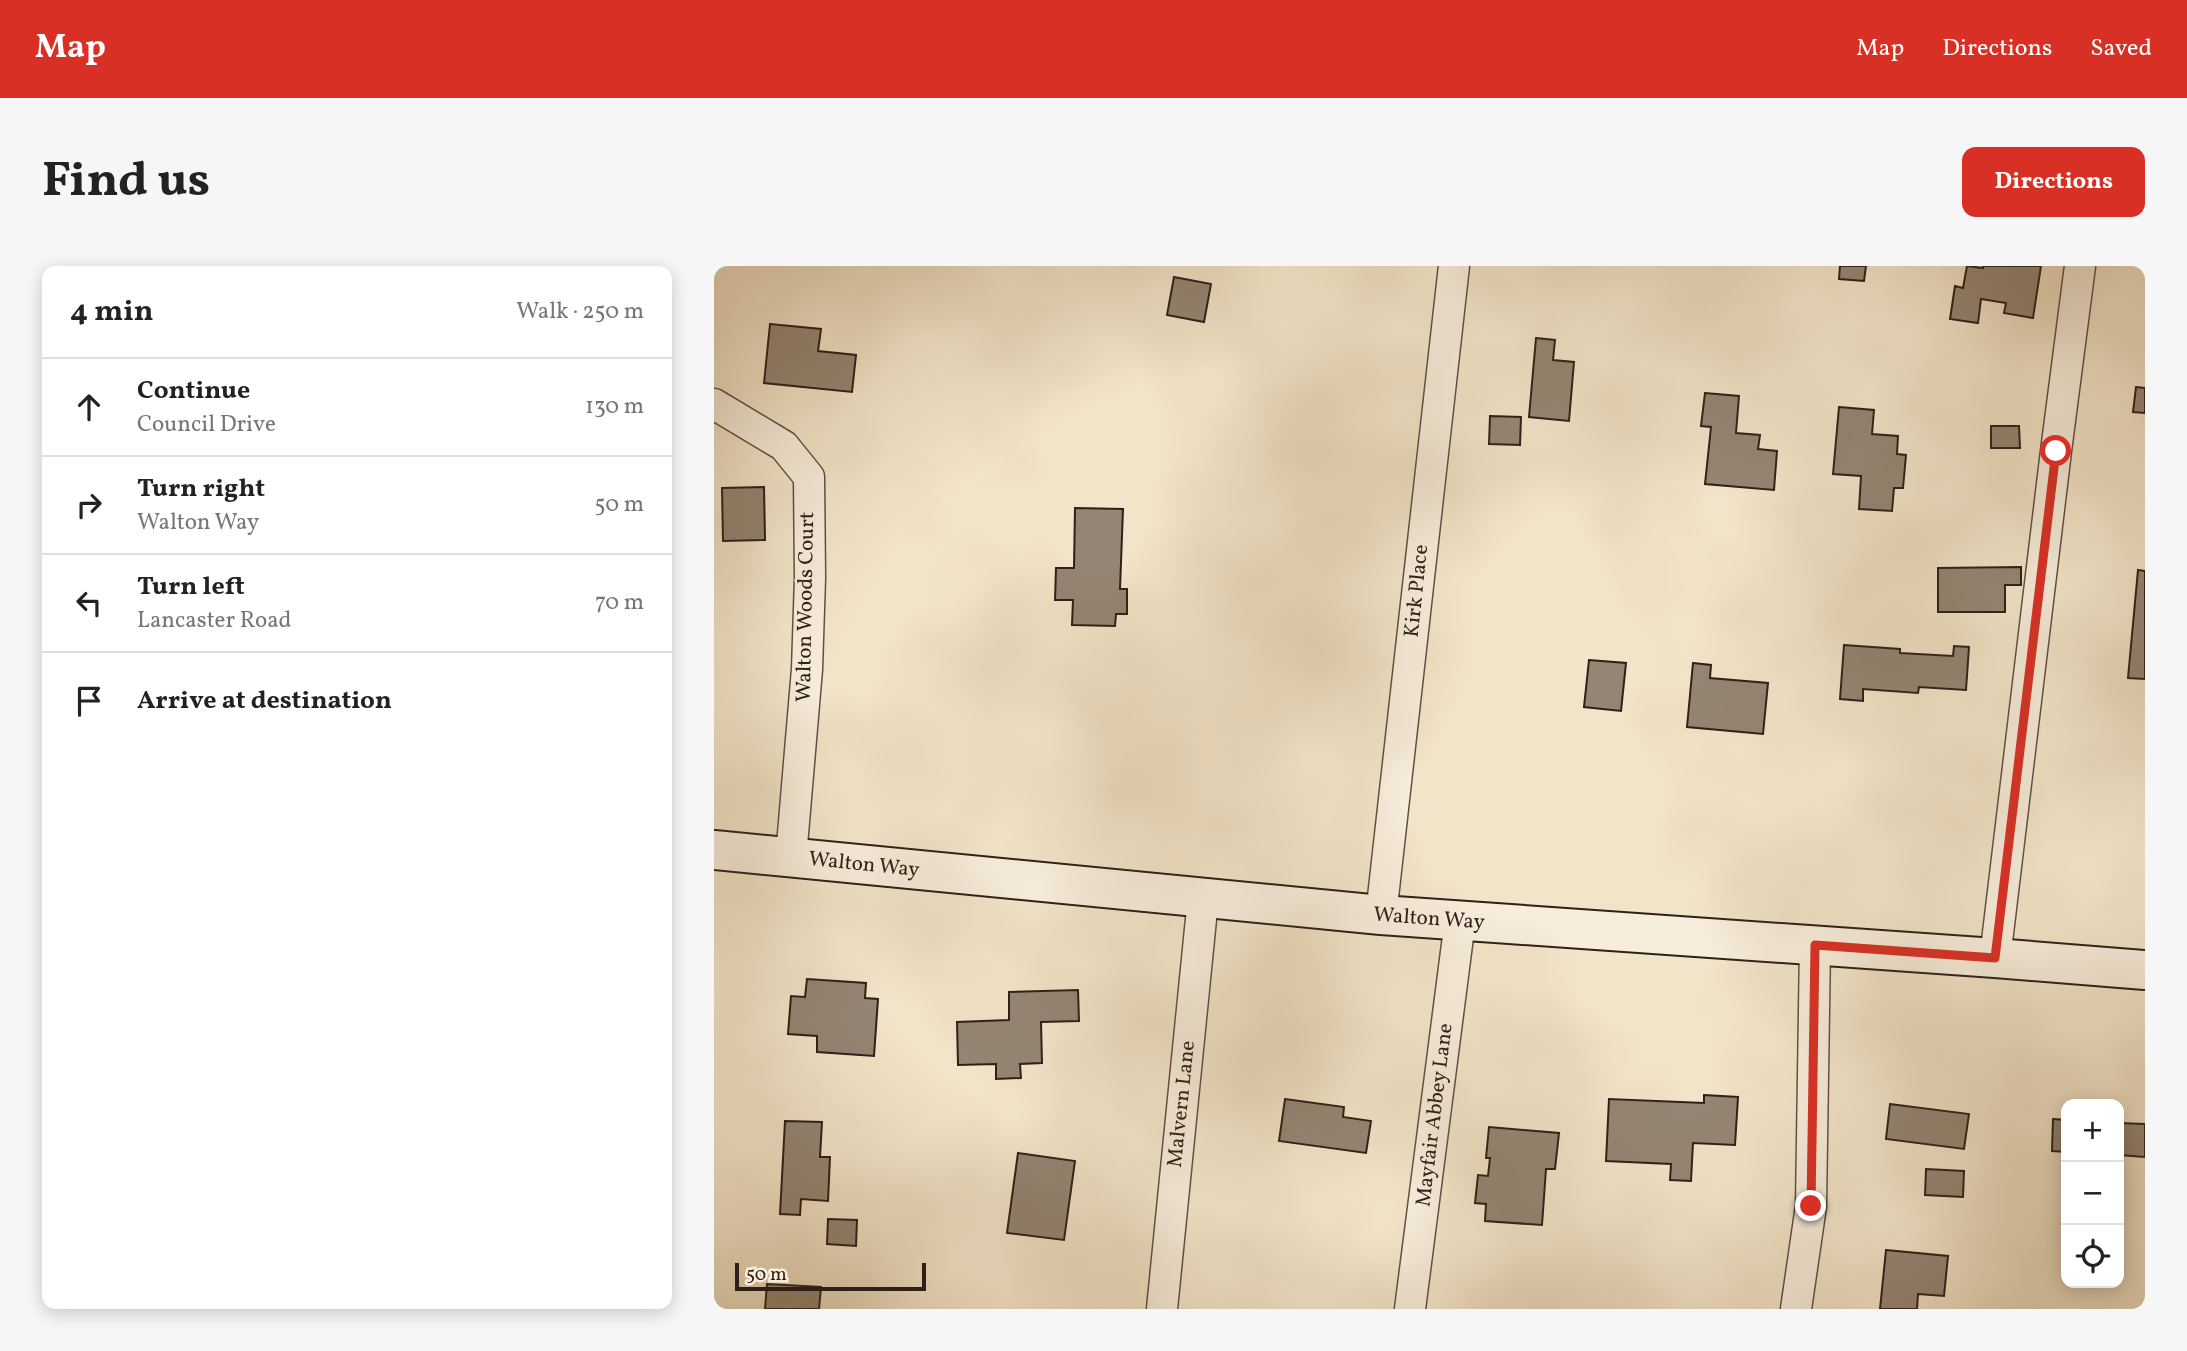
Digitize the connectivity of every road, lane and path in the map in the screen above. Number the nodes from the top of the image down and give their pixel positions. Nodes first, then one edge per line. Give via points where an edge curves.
1 (1454, 266) edge
2 (2080, 266) edge
3 (714, 404) edge
4 (714, 850) edge
5 (791, 858) junction
6 (1203, 899) junction
7 (1381, 915) junction
8 (1460, 921) junction
9 (1815, 945) junction
10 (1995, 958) junction
11 (2145, 970) edge
12 (1161, 1309) edge
13 (1410, 1309) edge
14 (1796, 1309) edge

1 - 7 street, Kirk Place
2 - 10 street
3 - 5 street, Walton Woods Court via 784,446 808,477 807,669
4 - 5 main road, Walton Way
5 - 6 main road, Walton Way
6 - 7 main road, Walton Way
6 - 12 street, Malvern Lane
7 - 8 main road, Walton Way
8 - 9 main road, Walton Way
8 - 13 street, Mayfair Abbey Lane
9 - 10 main road, Walton Way
9 - 14 street via 1811,1206
10 - 11 main road, Walton Way

